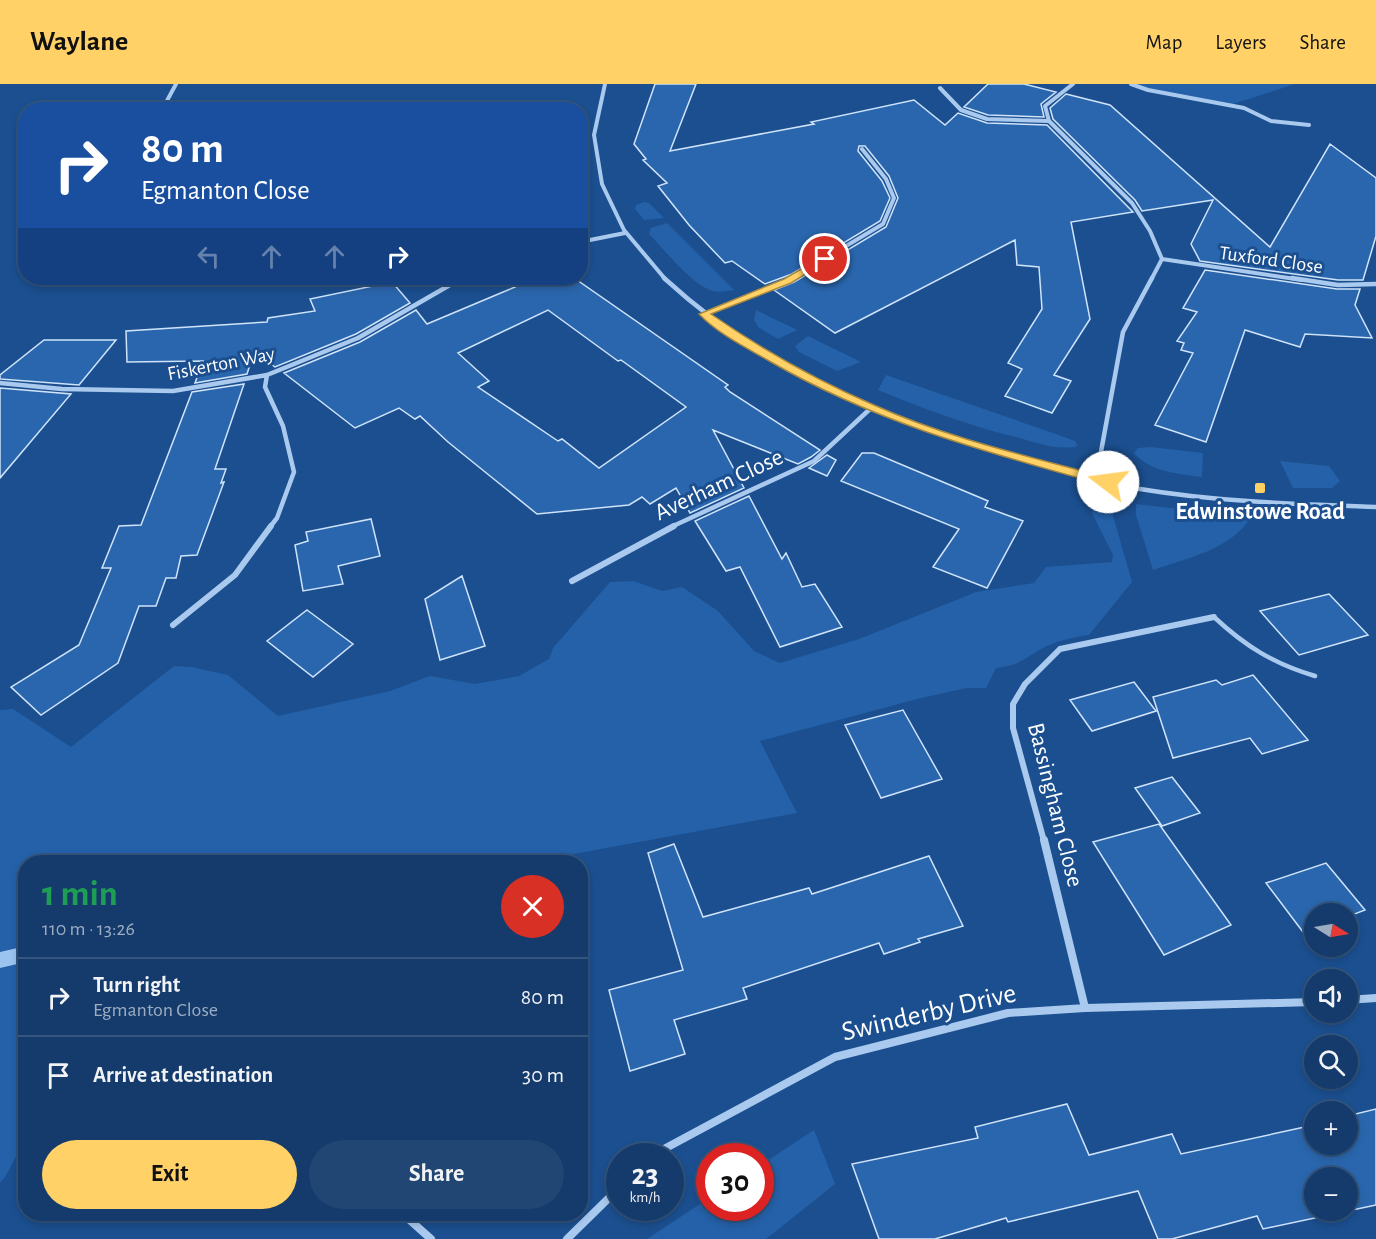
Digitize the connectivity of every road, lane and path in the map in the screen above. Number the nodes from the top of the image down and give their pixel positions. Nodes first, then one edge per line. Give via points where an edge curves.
1 (176, 84) edge
2 (604, 84) edge
3 (1073, 84) edge
4 (1131, 84) edge
5 (940, 88) dead end
6 (166, 102) edge
7 (1049, 121) junction
8 (1309, 125) dead end
9 (861, 149) dead end
10 (625, 233) junction
11 (588, 240) edge
12 (1161, 259) junction
13 (1376, 284) edge
14 (450, 285) edge
15 (704, 314) junction
16 (267, 375) junction
17 (0, 383) edge
18 (871, 408) junction
19 (1096, 479) junction
20 (1376, 507) edge
21 (572, 581) dead end
22 (1214, 617) joint
23 (173, 625) dead end
24 (1315, 676) dead end
25 (1376, 998) edge
26 (1358, 999) edge
27 (1304, 1002) edge
28 (1086, 1008) junction
29 (675, 1143) edge
30 (606, 1201) edge
31 (588, 1218) edge
32 (411, 1221) edge
33 (585, 1221) edge
34 (432, 1239) edge
35 (567, 1239) edge

1 - 6 street
2 - 10 street via 593,128 595,162 611,209
3 - 7 street via 1045,106
4 - 8 street via 1244,108 1271,121
5 - 7 street via 961,111 987,119
7 - 12 street via 1132,203 1150,231
9 - 15 street via 885,179 894,198 883,224 787,281
10 - 11 street
10 - 15 street via 658,274
12 - 13 street, Tuxford Close via 1338,285
12 - 19 street via 1123,332
14 - 16 street, Fiskerton Way via 358,338
15 - 18 street via 802,376
16 - 17 street, Fiskerton Way via 173,391 62,389
16 - 23 street via 265,387 283,426 294,472 277,518 235,575
18 - 19 street via 958,440
18 - 21 street, Averham Close via 814,461 667,529
19 - 20 street via 1189,495
22 - 24 lane, Bassingham Close via 1239,642 1280,667
22 - 28 street, Bassingham Close via 1060,648 1025,684 1013,704 1012,728
25 - 26 street
27 - 28 street, Swinderby Drive
28 - 29 street, Swinderby Drive via 1008,1013 835,1058
30 - 31 street
32 - 34 street
33 - 35 street

